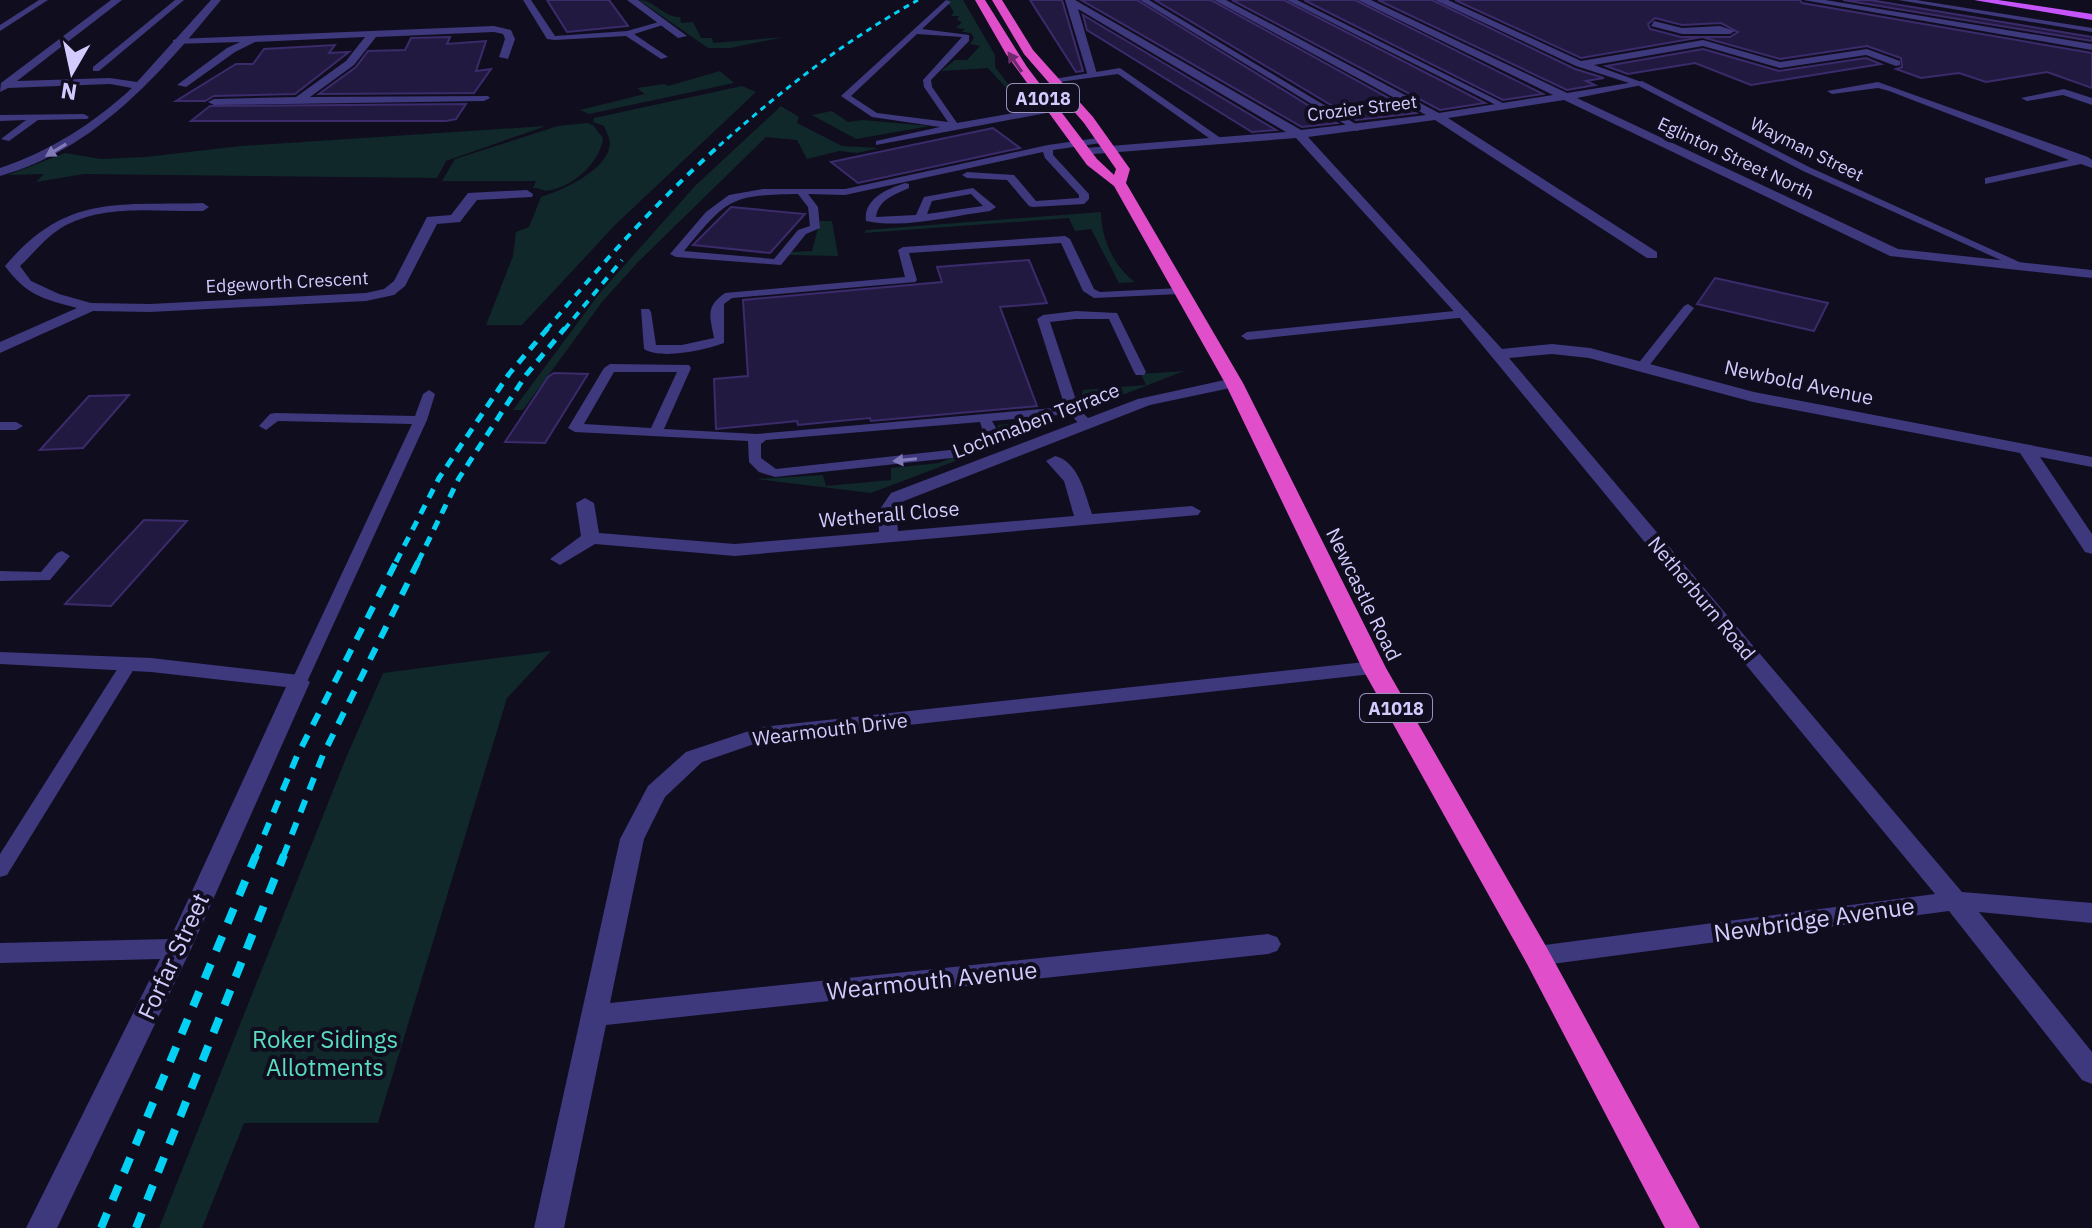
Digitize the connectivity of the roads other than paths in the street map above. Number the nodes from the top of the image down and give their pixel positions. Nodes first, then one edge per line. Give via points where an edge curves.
1 (44, 0) edge
2 (117, 0) edge
3 (180, 0) edge
4 (216, 0) edge
5 (527, 0) edge
6 (632, 0) edge
7 (980, 0) edge
8 (997, 0) edge
9 (1070, 0) edge
10 (1144, 0) edge
11 (1219, 0) edge
12 (1291, 0) edge
13 (1363, 0) edge
14 (1440, 0) edge
15 (1808, 0) edge
16 (1902, 0) edge
17 (1979, 0) edge
18 (947, 2) edge
19 (2092, 17) edge
20 (663, 22) junction
21 (1654, 24) dead end
22 (0, 29) edge
23 (2092, 30) edge
24 (915, 31) junction
25 (1691, 31) junction
26 (1730, 31) dead end
27 (374, 33) junction
28 (628, 33) junction
29 (682, 36) dead end
30 (257, 38) junction
31 (177, 42) junction
32 (1703, 43) junction
33 (2092, 47) edge
34 (504, 57) dead end
35 (664, 57) dead end
36 (148, 60) dead end
37 (1896, 63) dead end
38 (1580, 64) junction
39 (96, 69) dead end
40 (125, 73) dead end
41 (1092, 74) junction
42 (1052, 80) junction
43 (72, 82) junction
44 (1642, 84) junction
45 (182, 85) dead end
46 (140, 86) junction
47 (2, 87) edge
48 (1832, 91) dead end
49 (1562, 96) junction
50 (484, 97) dead end
51 (2027, 98) dead end
52 (299, 99) junction
53 (214, 102) dead end
54 (2092, 102) edge
55 (1075, 105) junction
56 (1503, 105) junction
57 (1051, 108) junction
58 (84, 117) dead end
59 (1438, 117) junction
60 (0, 118) edge
61 (35, 118) junction
62 (955, 126) junction
63 (1359, 129) junction
64 (1299, 134) junction
65 (6, 139) dead end
66 (1219, 141) junction
67 (879, 143) dead end
68 (1108, 145) junction
69 (1048, 148) junction
70 (1082, 148) junction
71 (2088, 162) edge
72 (0, 172) edge
73 (1989, 181) dead end
74 (1119, 183) junction
75 (802, 193) junction
76 (527, 194) dead end
77 (203, 207) dead end
78 (921, 216) junction
79 (1652, 255) dead end
80 (2020, 265) junction
81 (2092, 274) edge
82 (1180, 291) junction
83 (91, 307) junction
84 (1688, 308) dead end
85 (645, 312) dead end
86 (1464, 314) junction
87 (1247, 336) dead end
88 (0, 348) edge
89 (1497, 354) junction
90 (1641, 368) junction
91 (1140, 372) dead end
92 (1234, 383) junction
93 (429, 394) dead end
94 (1073, 410) junction
95 (985, 419) junction
96 (420, 420) junction
97 (1087, 424) junction
98 (0, 426) edge
99 (16, 426) dead end
100 (266, 426) dead end
101 (656, 431) junction
102 (758, 438) junction
103 (2026, 449) junction
104 (1055, 461) dead end
105 (2092, 462) edge
106 (585, 503) dead end
107 (1192, 511) dead end
108 (1084, 519) junction
109 (889, 536) junction
110 (591, 538) junction
111 (2092, 548) edge
112 (62, 556) dead end
113 (560, 559) dead end
114 (0, 576) edge
115 (0, 658) edge
116 (129, 664) junction
117 (1374, 668) junction
118 (299, 682) junction
119 (0, 870) edge
120 (1955, 901) junction
121 (2092, 913) edge
122 (1268, 944) dead end
123 (178, 949) junction
124 (0, 953) edge
125 (1537, 956) junction
126 (596, 1015) junction
127 (2092, 1072) edge
128 (41, 1228) edge
129 (549, 1228) edge
130 (1683, 1228) edge

1 - 22 lane
2 - 47 street
3 - 39 lane
4 - 31 street
5 - 28 lane via 550,37
6 - 20 street
57 -> 7 highway, Newcastle Road / A1018 via 1002,44
8 - 42 highway, A1018
9 - 41 street
9 - 64 street, Netherburn Road
10 - 63 lane
11 - 59 street
12 - 56 lane
13 - 49 street, Eglinton Street North
14 - 38 street, Wayman Street
15 - 33 street
16 - 23 lane
17 - 19 main road
18 - 24 lane
20 - 28 lane
20 - 29 street
21 - 25 street
24 - 62 lane via 965,35 927,80
24 - 62 lane via 845,96 875,115
25 - 26 street
25 - 32 street
27 - 30 street
27 - 34 street via 494,29 507,32 510,39
27 - 52 street via 350,63
28 - 35 lane
30 - 31 street
30 - 45 street
31 - 36 street
31 - 46 street
32 - 37 street via 1780,65 1867,52
32 - 38 street
38 - 44 street, Wayman Street
40 - 43 street
41 - 42 lane
41 - 66 lane via 1120,71
42 - 55 highway, A1018
43 - 46 street
43 - 47 street
44 - 49 street, Crozier Street
44 - 80 lane, Wayman Street via 1806,169
46 -> 72 street via 58,150
48 - 71 street via 1878,85 1893,89
49 - 56 street, Crozier Street
49 - 80 street, Eglinton Street North via 1895,253
50 - 52 street
51 - 54 street via 2064,92
52 - 53 street
55 - 57 lane
55 - 68 highway, A1018
56 - 59 street, Crozier Street
57 - 62 lane
57 - 70 highway, Newcastle Road / A1018
58 - 61 lane
59 - 63 street, Crozier Street
59 - 79 street
60 - 61 lane
61 - 65 lane
62 - 67 lane
63 - 64 street, Crozier Street
64 - 66 street, Crozier Street
64 - 86 street, Netherburn Road
66 - 68 street, Crozier Street
68 - 70 street, Crozier Street
68 - 74 highway, A1018 via 1123,169
69 - 70 lane
69 - 75 lane via 845,192
69 - 78 lane via 1048,156 1084,194 1083,201 1036,204 1010,177 963,175 888,193 870,213 877,221
70 - 74 highway, Newcastle Road / A1018 via 1100,174
71 - 73 street
74 - 82 highway, Newcastle Road / A1018
75 - 75 lane via 738,195 722,203 676,254 777,263 802,232 815,228 813,207
76 - 83 street, Edgeworth Crescent via 473,196 455,219 432,220 400,283 389,292
77 - 83 street via 86,213 58,224 12,266 26,284
78 - 78 lane via 990,208 991,207 977,192 969,192 928,199
80 - 81 street, Eglinton Street North
82 - 85 lane via 1098,296 1089,291 1065,239 903,250 911,280 729,295 718,303 720,340 704,346 650,349
82 - 92 highway, Newcastle Road / A1018
83 - 88 street
84 - 90 lane
86 - 87 lane
86 - 89 street, Netherburn Road
89 - 90 street, Newbold Avenue via 1552,349 1590,353
89 - 120 street, Netherburn Road
90 - 103 street, Newbold Avenue via 1753,397
91 - 94 lane via 1113,316 1043,319
92 - 97 street, Lochmaben Terrace via 1164,396
92 - 117 highway, Newcastle Road / A1018
93 - 96 lane
94 - 95 lane
94 - 97 lane
95 - 102 lane
95 -> 102 lane via 989,428 984,438 961,453 775,473 754,459
96 - 100 lane via 275,417
96 - 118 lane
97 - 109 street, Lochmaben Terrace via 897,497 887,512
98 - 99 lane
101 - 101 lane via 685,368 610,368 575,428
101 - 102 lane
103 - 105 street, Newbold Avenue
103 - 111 street
104 - 108 street via 1072,480
106 - 110 street
107 - 108 street, Wetherall Close
108 - 109 street, Wetherall Close
109 - 110 street, Wetherall Close via 735,550
110 - 113 street
112 - 114 lane via 45,577
115 - 116 street
116 - 118 street
116 - 119 lane
117 - 125 highway, Newcastle Road / A1018
117 - 126 street, Wearmouth Drive via 761,734 694,757 656,792 632,839
118 - 123 street, Forfar Street
120 - 121 street, Newbridge Avenue
120 - 125 street, Newbridge Avenue
120 - 127 street, Netherburn Road
122 - 126 street, Wearmouth Avenue
123 - 124 street
123 - 128 street, Forfar Street
125 - 130 highway, Newcastle Road / A1018
126 - 129 street, Wearmouth Drive

